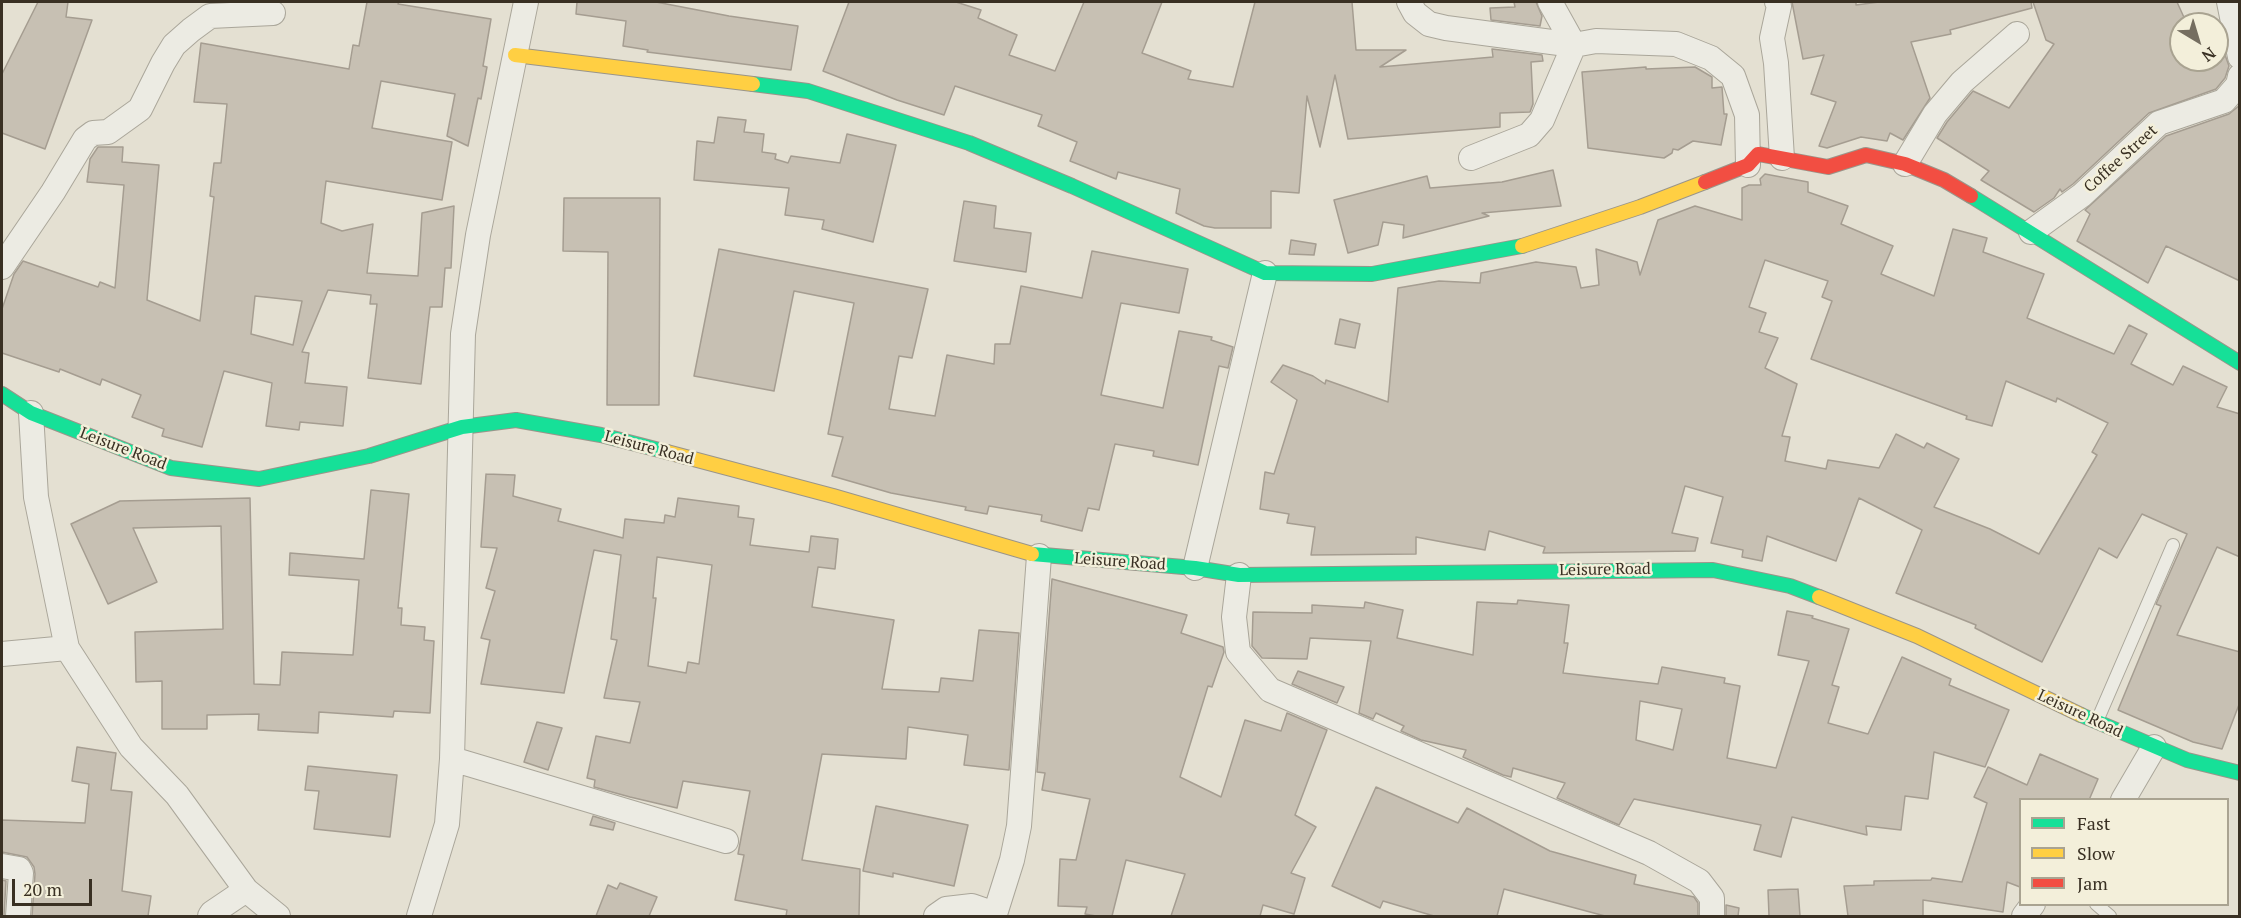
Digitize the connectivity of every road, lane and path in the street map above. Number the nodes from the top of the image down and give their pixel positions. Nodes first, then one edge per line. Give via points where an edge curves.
1 (526, 2) edge
2 (1409, 2) edge
3 (1550, 2) edge
4 (1777, 2) edge
5 (2229, 2) edge
6 (273, 13) dead end
7 (2018, 34) dead end
8 (1574, 45) junction
9 (515, 55) junction
10 (2240, 57) edge
11 (2240, 76) edge
12 (2232, 103) edge
13 (1471, 158) dead end
14 (1782, 158) junction
15 (1905, 164) junction
16 (1748, 165) junction
17 (2031, 232) junction
18 (2, 267) edge
19 (1265, 273) junction
20 (2240, 363) edge
21 (2, 393) edge
22 (31, 413) junction
23 (462, 427) junction
24 (2173, 546) dead end
25 (1039, 556) junction
26 (1195, 568) junction
27 (1239, 575) junction
28 (67, 648) junction
29 (2, 654) edge
30 (2097, 723) junction
31 (2154, 747) junction
32 (452, 759) junction
33 (2240, 773) edge
34 (2124, 798) edge
35 (726, 841) dead end
36 (2, 866) edge
37 (246, 890) junction
38 (1004, 915) edge
39 (18, 916) edge
40 (210, 916) edge
41 (278, 916) edge
42 (419, 916) edge
43 (936, 916) edge
44 (1712, 916) edge

1 - 9 street
2 - 8 street via 1429,24
3 - 8 street
4 - 14 street via 1772,38
5 - 10 street
6 - 18 street via 210,16 174,45 140,110 108,132 93,133 85,139
7 - 15 street via 1962,82 1935,114
8 - 13 street via 1542,120 1529,135
8 - 16 street via 1596,41 1676,44 1711,58 1733,76 1747,115
9 - 19 street via 808,91 969,143
9 - 23 street via 478,235 463,334
11 - 12 street, Coffee Street
12 - 17 street, Coffee Street via 2159,123 2082,195
14 - 15 street via 1828,167 1866,155
14 - 16 street via 1758,154
15 - 17 street via 1944,180
16 - 19 street via 1524,246 1372,274
17 - 20 street
19 - 26 street
21 - 22 street, Leisure Road
22 - 23 street, Leisure Road via 171,468 259,479 369,456
22 - 28 street via 36,497
23 - 25 street, Leisure Road via 516,420 601,435
23 - 32 street
24 - 30 lane
25 - 26 street, Leisure Road
25 - 38 street via 1018,826
26 - 27 street, Leisure Road
27 - 30 street, Leisure Road via 1713,570 1790,586 1917,636
27 - 44 street via 1234,617 1238,652 1270,690 1649,853 1699,881 1712,898
28 - 29 street
28 - 37 street via 131,747 177,795
30 - 31 street, Leisure Road
31 - 33 street, Leisure Road
31 - 34 street
32 - 35 street
32 - 42 street via 447,824
36 - 39 street via 19,869 21,873
37 - 40 street
37 - 41 street
38 - 43 street via 972,906 946,909

